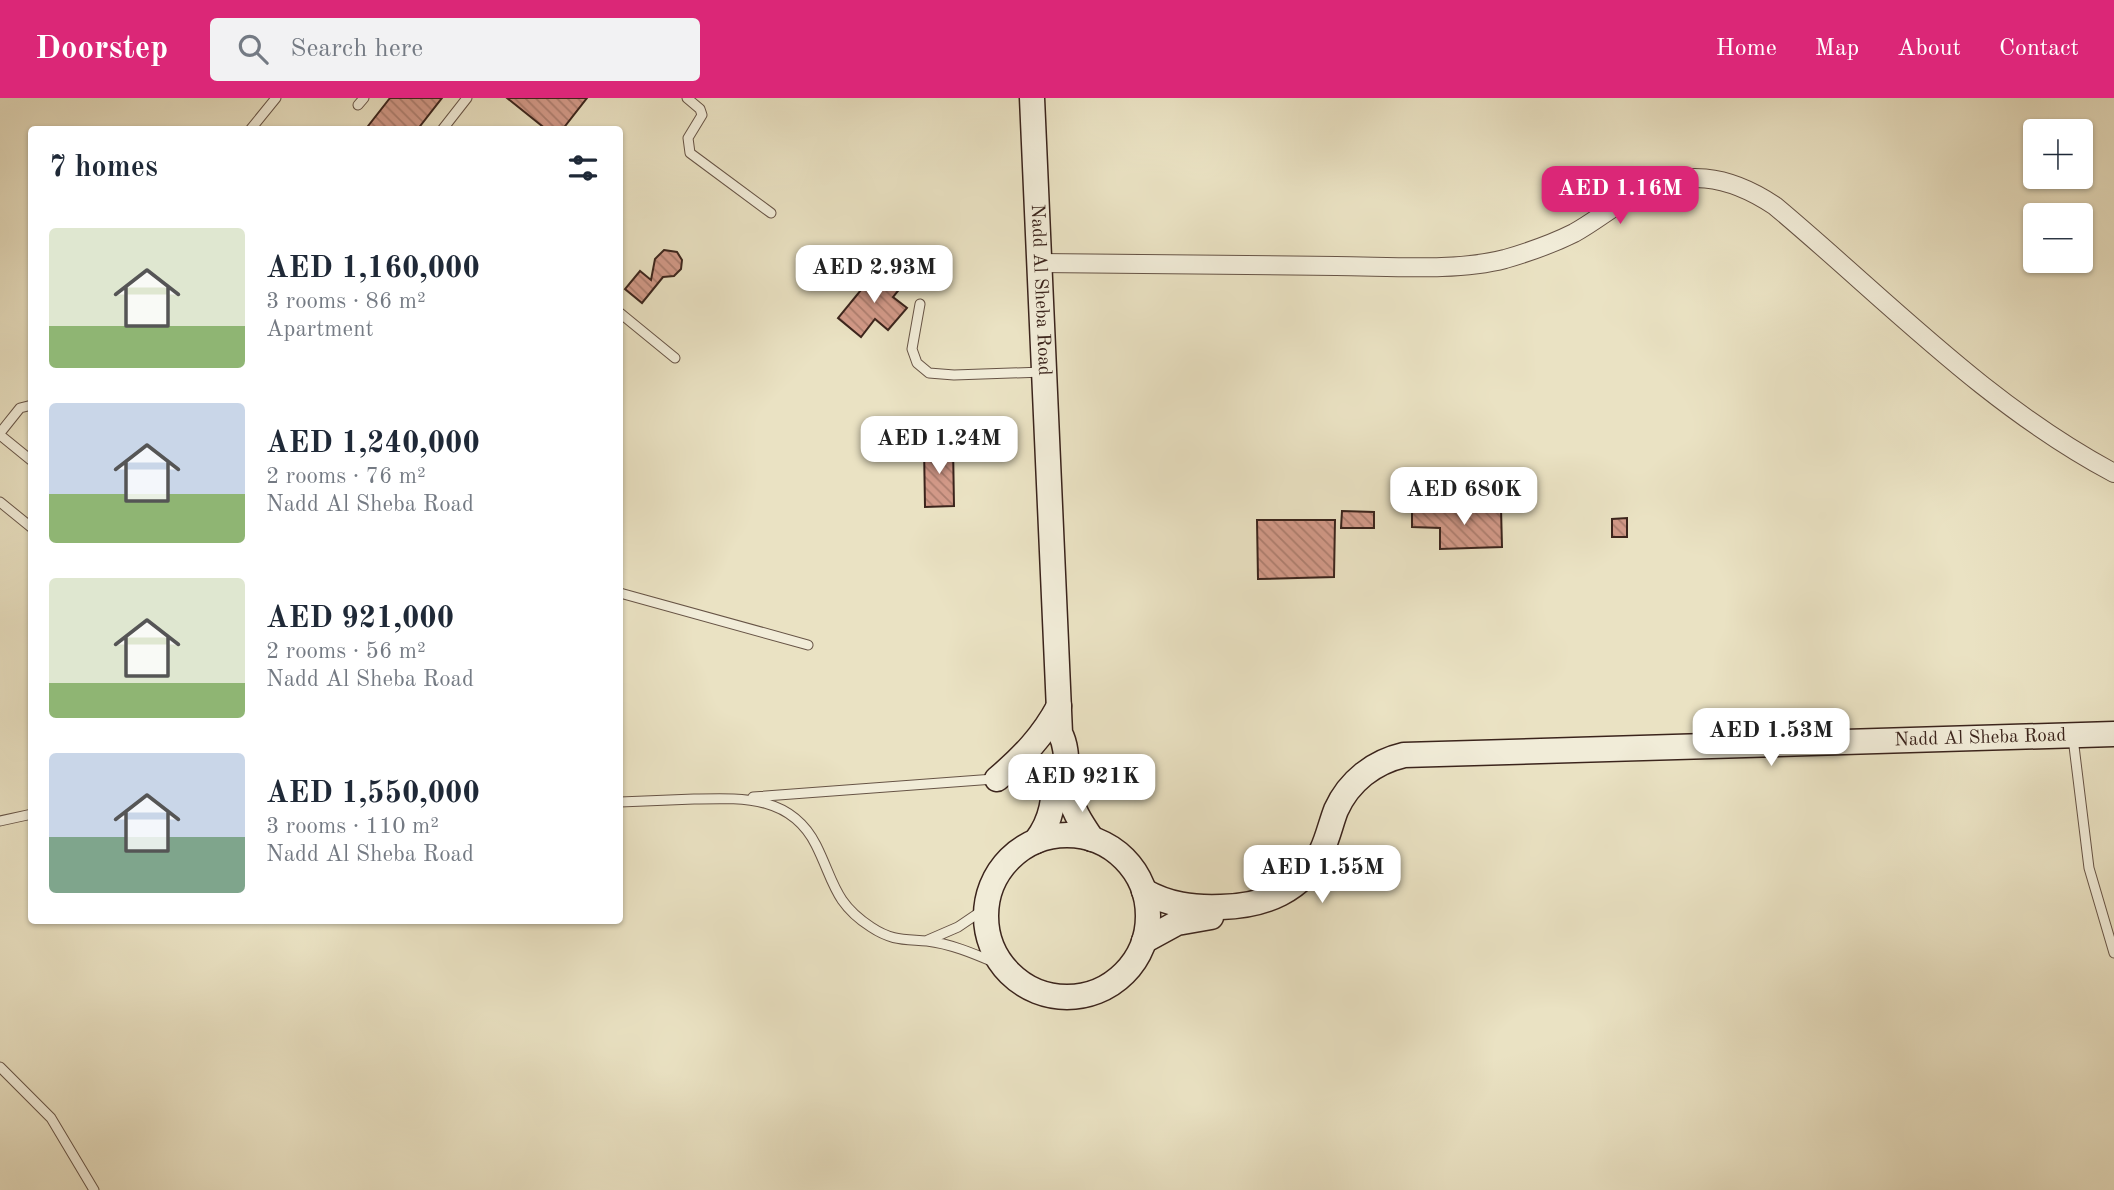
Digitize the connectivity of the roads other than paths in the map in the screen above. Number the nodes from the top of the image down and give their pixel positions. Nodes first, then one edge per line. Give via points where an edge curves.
1 (276, 98) edge
2 (467, 98) edge
3 (687, 98) edge
4 (1032, 98) edge
5 (253, 126) edge
6 (445, 126) edge
7 (771, 213) dead end
8 (1040, 263) junction
9 (920, 304) dead end
10 (623, 315) edge
11 (675, 358) dead end
12 (1044, 372) junction
13 (28, 406) edge
14 (0, 434) edge
15 (28, 458) edge
16 (2114, 474) edge
17 (0, 502) edge
18 (28, 525) edge
19 (623, 594) edge
20 (808, 645) dead end
21 (1059, 705) junction
22 (1060, 733) junction
23 (2114, 734) edge
24 (2073, 736) junction
25 (1427, 755) junction
26 (1055, 772) junction
27 (997, 779) junction
28 (746, 798) junction
29 (623, 802) edge
30 (28, 815) edge
31 (0, 821) edge
32 (1092, 839) junction
33 (1037, 841) junction
34 (1144, 891) junction
35 (986, 908) junction
36 (926, 941) junction
37 (1144, 941) junction
38 (2114, 953) edge
39 (1003, 966) junction
40 (0, 1067) edge
41 (94, 1190) edge

1 - 5 lane
2 - 6 lane
3 - 7 lane via 702,115 688,138 690,153
4 - 8 main road, Nadd Al Sheba Road
8 - 12 main road, Nadd Al Sheba Road
8 - 16 street via 1418,266 1501,260 1576,232 1655,184 1705,177 1731,182 1775,206 1999,400
9 - 12 lane via 912,349 917,363 929,373
10 - 11 lane
12 - 21 main road, Nadd Al Sheba Road
13 - 14 lane via 20,408
14 - 15 lane
17 - 18 lane
19 - 20 lane
21 - 22 main road, Nadd Al Sheba Road
21 - 27 main road via 1040,737
22 - 26 main road, Nadd Al Sheba Road
22 - 32 main road, Nadd Al Sheba Road via 1070,801
23 - 24 main road, Nadd Al Sheba Road
24 - 25 main road, Nadd Al Sheba Road
24 - 38 lane via 2089,868
25 - 34 main road, Nadd Al Sheba Road via 1386,760 1357,779 1341,801 1314,865 1295,885 1272,899 1245,906 1192,907
25 - 37 main road, Nadd Al Sheba Road via 1377,776 1359,792 1344,816 1326,865 1299,895 1262,912 1177,923
26 - 27 lane
26 - 33 main road, Nadd Al Sheba Road via 1050,820
27 - 28 lane
28 - 29 lane
28 - 36 lane via 785,811 803,826 837,896 866,923 898,940
30 - 31 lane
32 - 33 main road via 1064,835
32 - 34 main road via 1124,859
33 - 35 main road via 1006,862 992,883
34 - 37 main road via 1148,916
35 - 36 lane
35 - 39 main road via 987,932
36 - 39 lane
37 - 39 main road via 1132,964 1114,981 1079,996 1054,996 1031,989
40 - 41 lane via 51,1118

